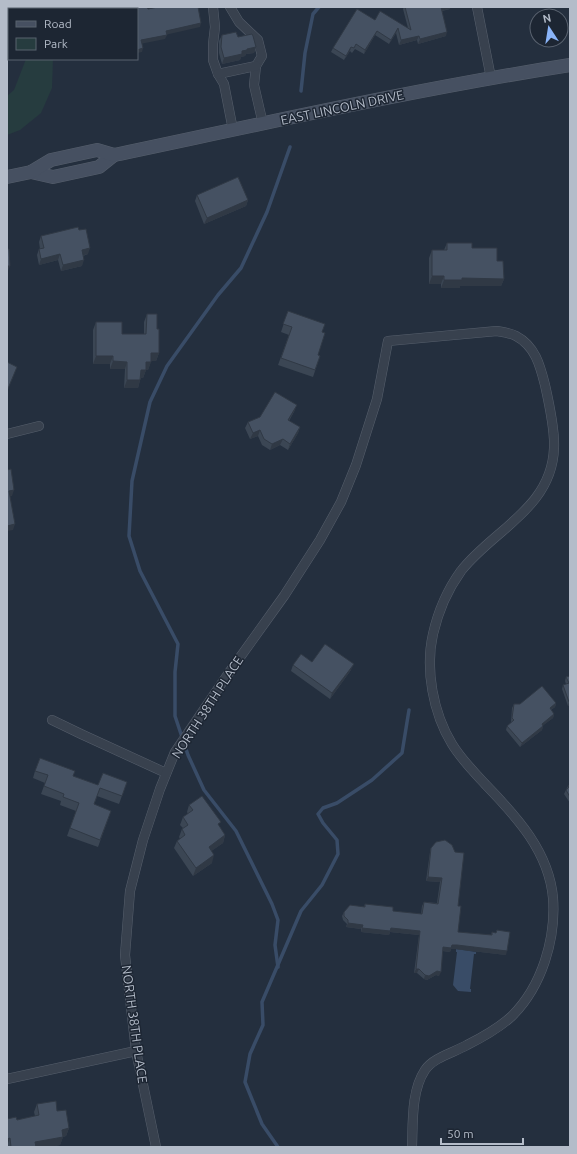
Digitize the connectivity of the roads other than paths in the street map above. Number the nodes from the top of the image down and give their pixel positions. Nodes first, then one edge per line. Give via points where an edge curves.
1 (213, 7) edge
2 (230, 7) edge
3 (477, 7) edge
4 (570, 65) edge
5 (256, 66) junction
6 (218, 74) junction
7 (491, 78) junction
8 (263, 124) junction
9 (233, 130) junction
10 (7, 177) edge
11 (39, 426) dead end
12 (7, 434) edge
13 (52, 720) dead end
14 (166, 773) junction
15 (136, 1051) junction
16 (7, 1079) edge
17 (156, 1147) edge
18 (412, 1147) edge

1 - 6 street via 213,60
2 - 5 street via 238,22 258,40 262,56
3 - 7 street
4 - 7 main road, EAST LINCOLN DRIVE
5 - 6 street
5 - 8 street via 254,86
6 - 9 street via 224,84
7 - 8 main road, EAST LINCOLN DRIVE
8 - 9 main road, EAST LINCOLN DRIVE
9 - 10 main road, EAST LINCOLN DRIVE via 114,155 100,167 53,177 31,172
11 - 12 street
13 - 14 street
14 - 15 street, NORTH 38TH PLACE via 143,840 130,891 125,955
14 - 18 street, NORTH 38TH PLACE via 175,752 284,596 341,502 377,399 388,341 497,331 514,335 527,343 539,361 550,415 554,448 550,471 527,510 461,571 446,597 433,635 430,668 436,706 451,744 524,828 540,853 549,874 554,919 550,945 540,975 513,1015 495,1029 436,1060 426,1068 418,1082
15 - 16 street
15 - 17 street, NORTH 38TH PLACE

